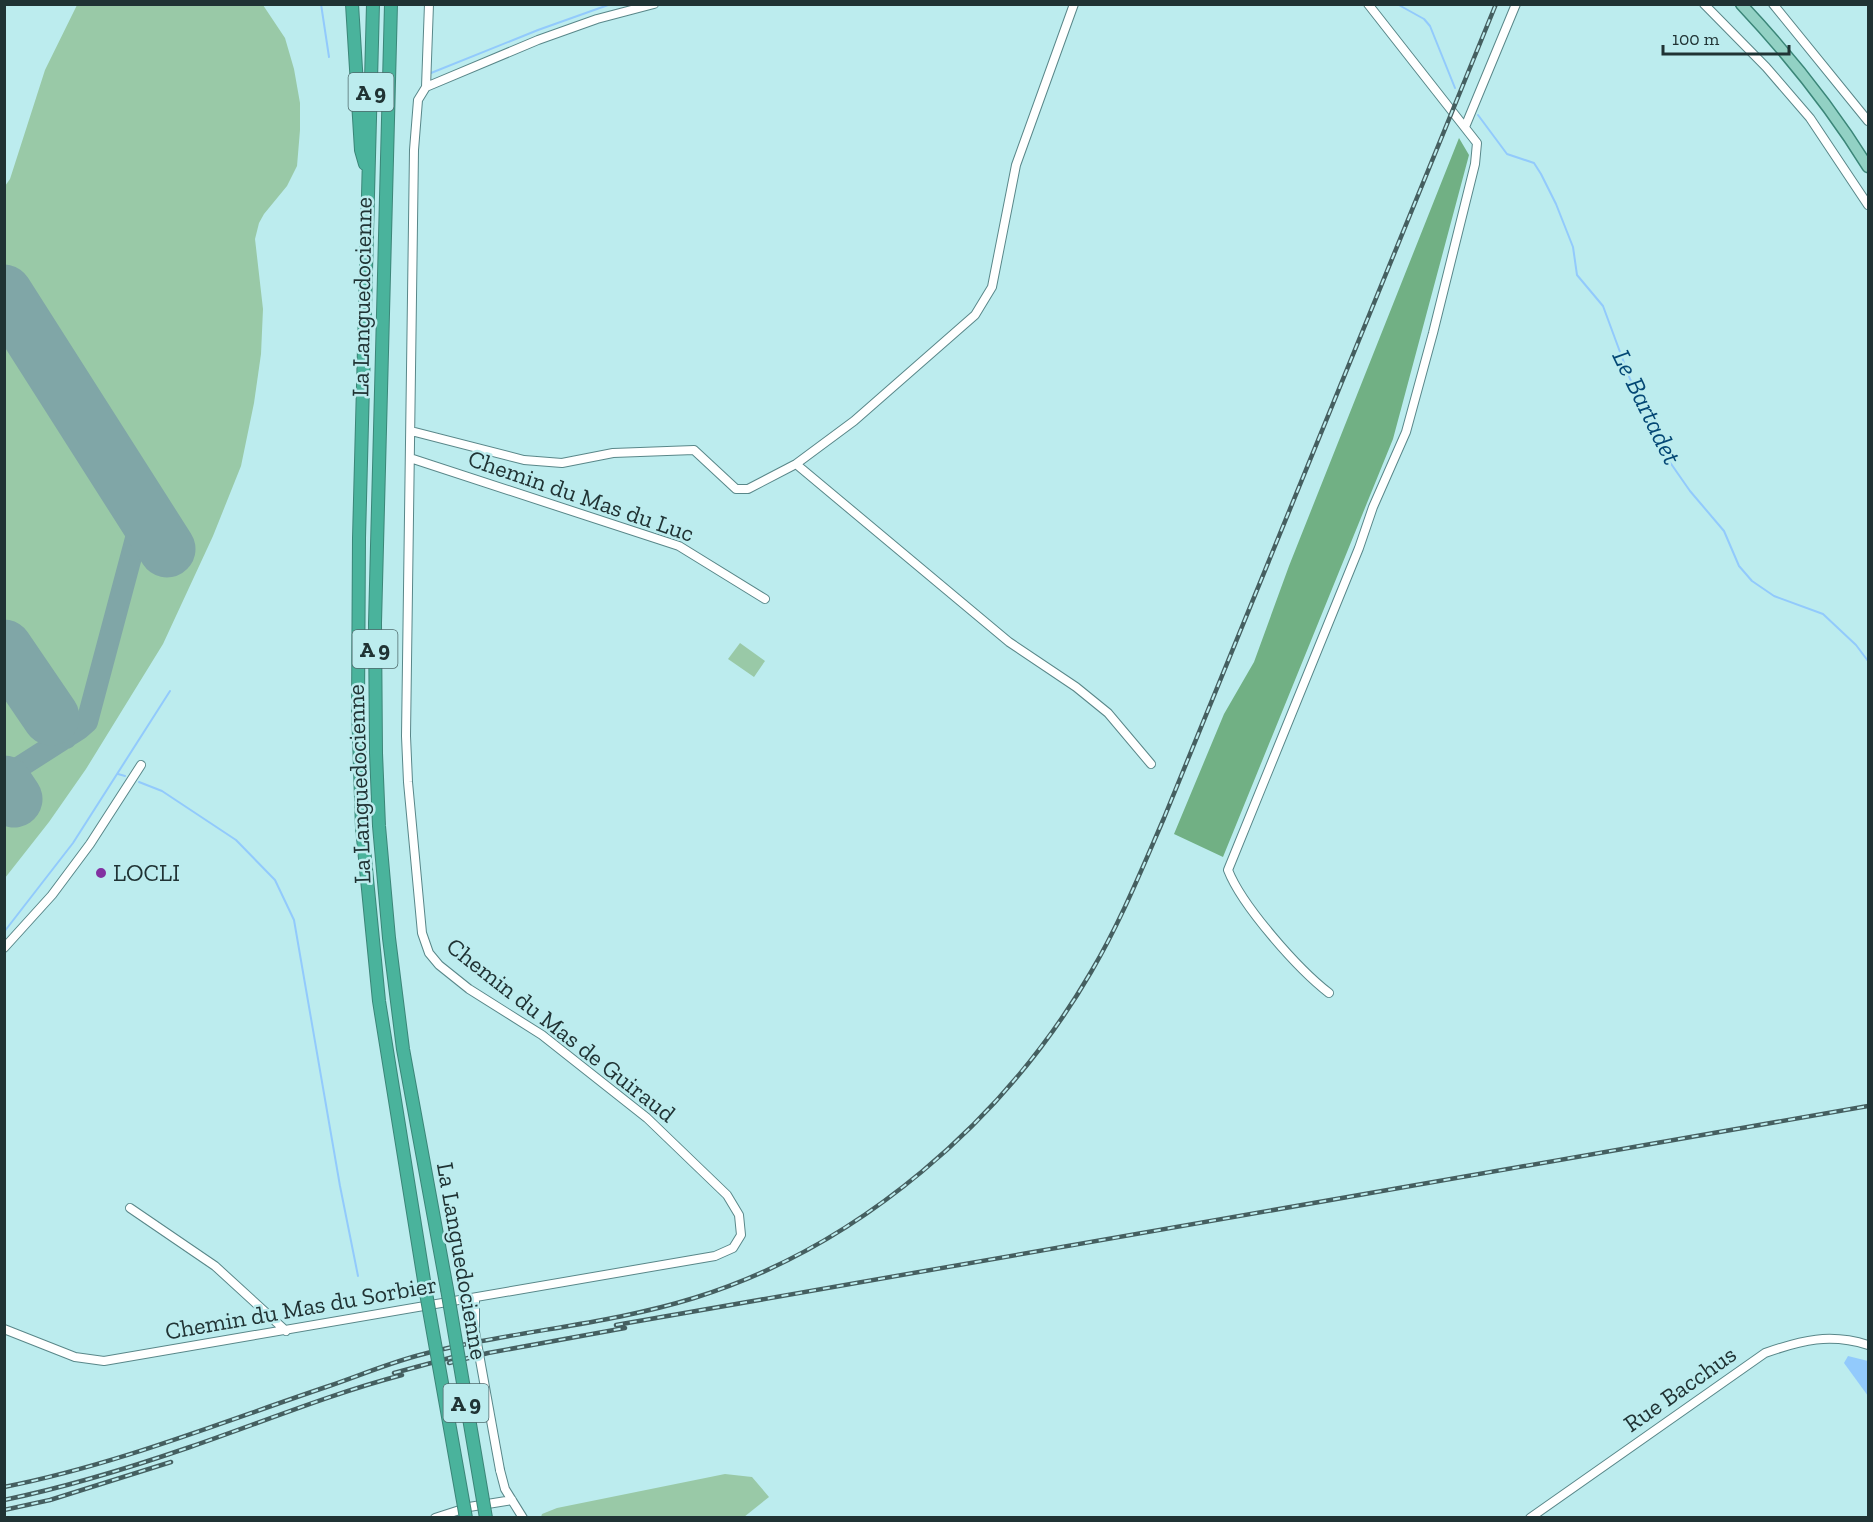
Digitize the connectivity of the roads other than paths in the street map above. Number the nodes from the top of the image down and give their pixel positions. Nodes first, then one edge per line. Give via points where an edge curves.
1 (352, 4) edge
2 (373, 4) edge
3 (391, 4) edge
4 (429, 4) edge
5 (654, 4) edge
6 (1074, 4) edge
7 (1368, 4) edge
8 (1516, 4) edge
9 (1704, 4) edge
10 (1740, 4) edge
11 (1773, 4) edge
12 (426, 87) junction
13 (1869, 121) edge
14 (1465, 127) junction
15 (1869, 167) edge
16 (368, 179) junction
17 (1869, 205) edge
18 (411, 431) junction
19 (410, 458) junction
20 (795, 464) junction
21 (765, 599) dead end
22 (1151, 764) dead end
23 (141, 765) dead end
24 (4, 948) edge
25 (1329, 993) dead end
26 (129, 1208) dead end
27 (475, 1299) junction
28 (4, 1329) edge
29 (286, 1331) junction
30 (1869, 1345) edge
31 (512, 1500) junction
32 (435, 1518) edge
33 (466, 1518) edge
34 (486, 1518) edge
35 (523, 1518) edge
36 (1530, 1518) edge

1 - 16 highway via 361,150
2 - 16 highway, La Languedocienne / A 9
3 - 34 highway, La Languedocienne / A 9, bridge via 376,591 378,816 403,1049
4 - 12 street, Chemin du Mas de Guiraud
5 - 12 street via 577,26
6 - 20 street via 1016,165 992,287 975,315 854,421
7 - 14 street
8 - 14 street
9 - 17 street via 1810,118
10 - 15 main road via 1775,40
11 - 13 street
12 - 18 street, Chemin du Mas de Guiraud via 418,100 415,126
14 - 25 street via 1477,143 1475,164 1406,432 1228,870 1234,885 1257,915
16 - 33 highway, La Languedocienne / A 9, bridge via 359,538 362,828 380,1011
18 - 19 street, Chemin du Mas de Guiraud
18 - 20 street via 524,460 562,463 613,453 694,450 736,489 748,489
19 - 21 street, Chemin du Mas du Luc via 679,546
19 - 27 street, Chemin du Mas de Guiraud via 406,736 422,933 429,953 469,989 542,1035 646,1118 727,1195 739,1215 741,1235 733,1248 715,1256
20 - 22 street via 1009,642 1108,712
23 - 24 street via 90,844
26 - 29 street via 215,1266
27 - 29 street, Chemin du Mas du Sorbier
27 - 31 street, Chemin du Mas du Sorbier, bridge via 476,1332 500,1470
28 - 29 street, Chemin du Mas du Sorbier via 75,1357 104,1361
30 - 36 street, Rue Bacchus via 1829,1339 1798,1341 1766,1353
31 - 32 street
31 - 35 street, Chemin du Mas du Sorbier

